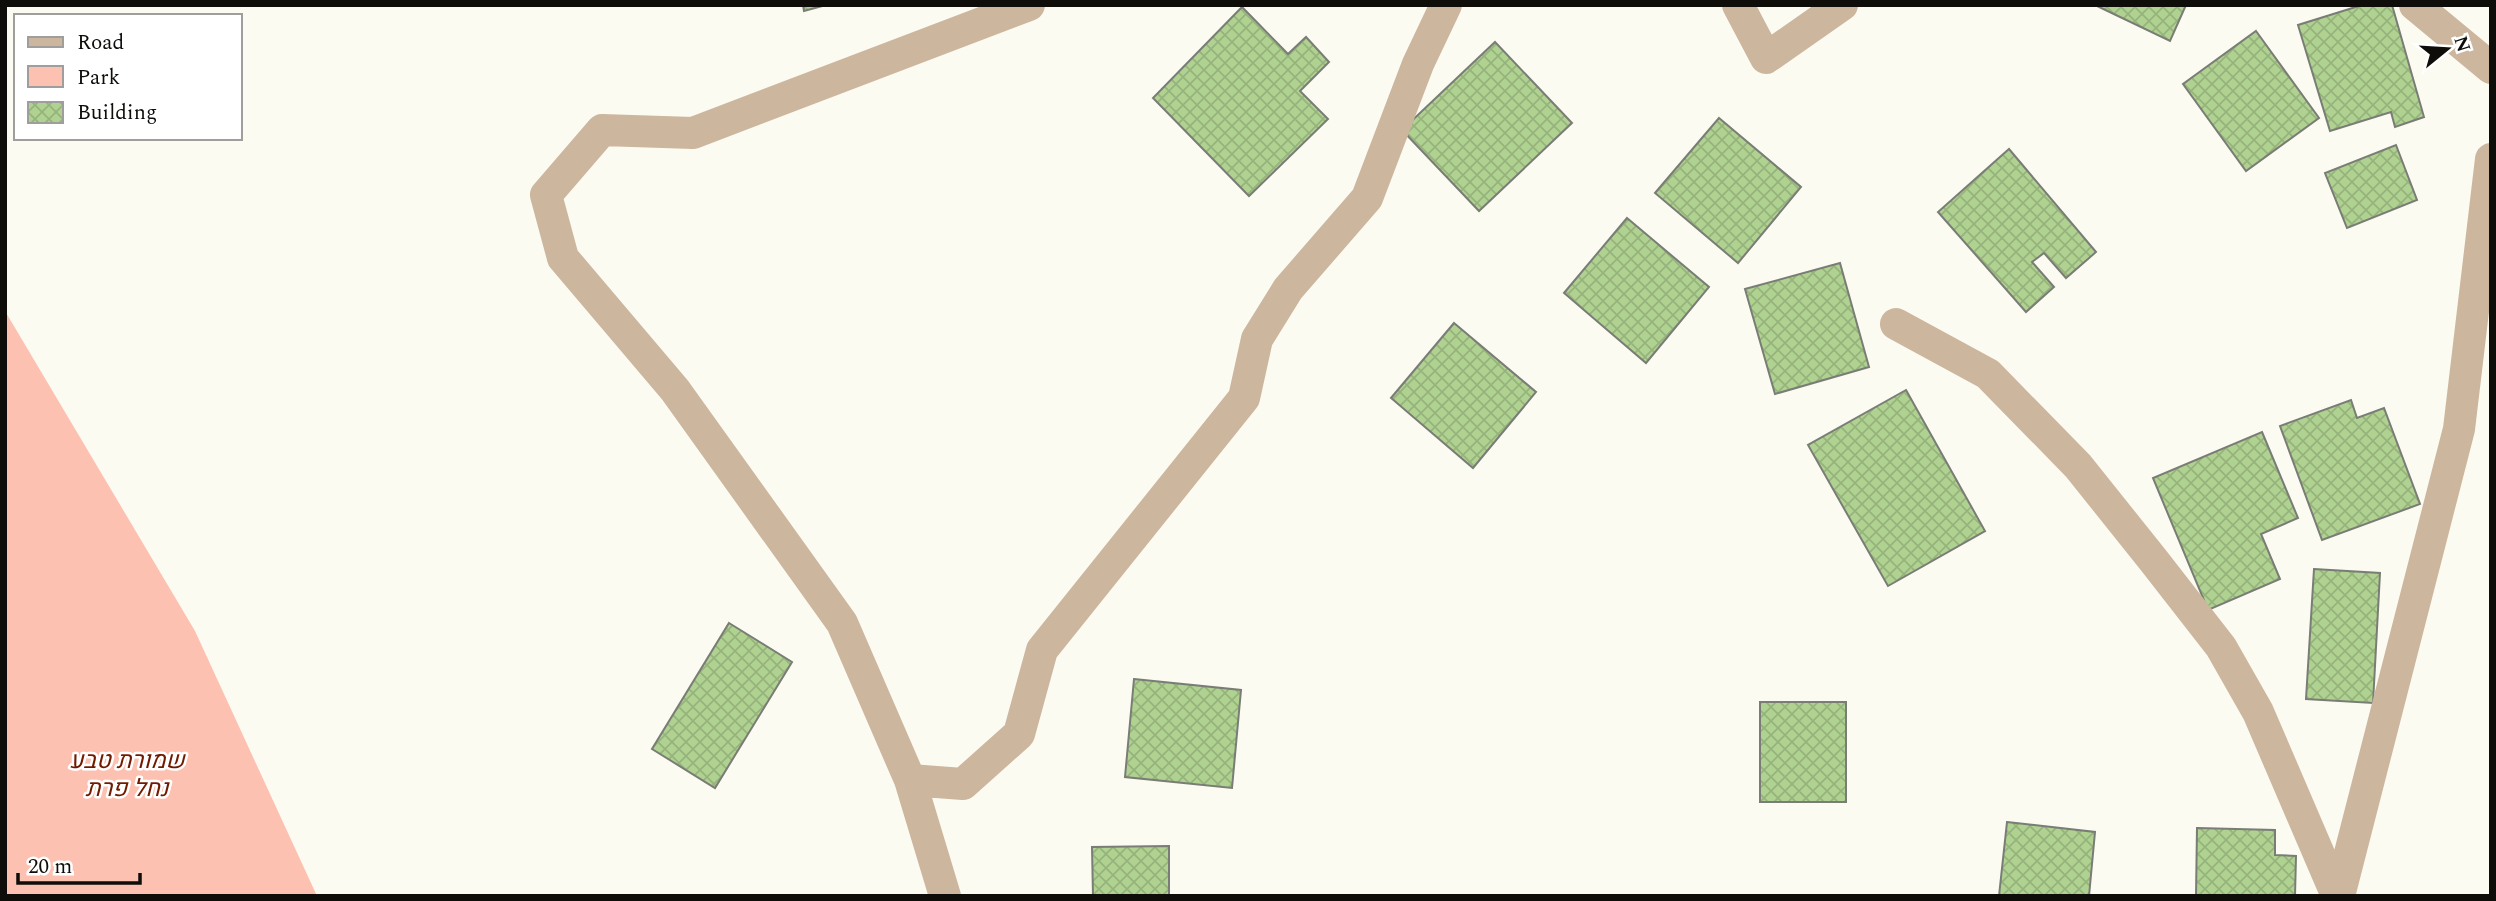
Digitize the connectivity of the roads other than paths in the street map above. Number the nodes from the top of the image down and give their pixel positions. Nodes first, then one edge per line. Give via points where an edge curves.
1 (1029, 5) edge
2 (1446, 5) edge
3 (1738, 5) edge
4 (1842, 5) edge
5 (2415, 5) edge
6 (2491, 68) edge
7 (2491, 159) edge
8 (1896, 324) dead end
9 (911, 780) junction
10 (945, 896) edge
11 (2338, 896) edge

1 - 9 street via 693,133 602,130 546,195 564,258 675,390 842,623
2 - 9 street via 1418,64 1367,198 1288,289 1257,339 1244,398 1042,650 1019,734 963,785
3 - 4 street via 1766,58
5 - 6 street
7 - 11 street via 2459,429
8 - 11 street via 1988,374 2078,466 2221,647 2258,712
9 - 10 street

